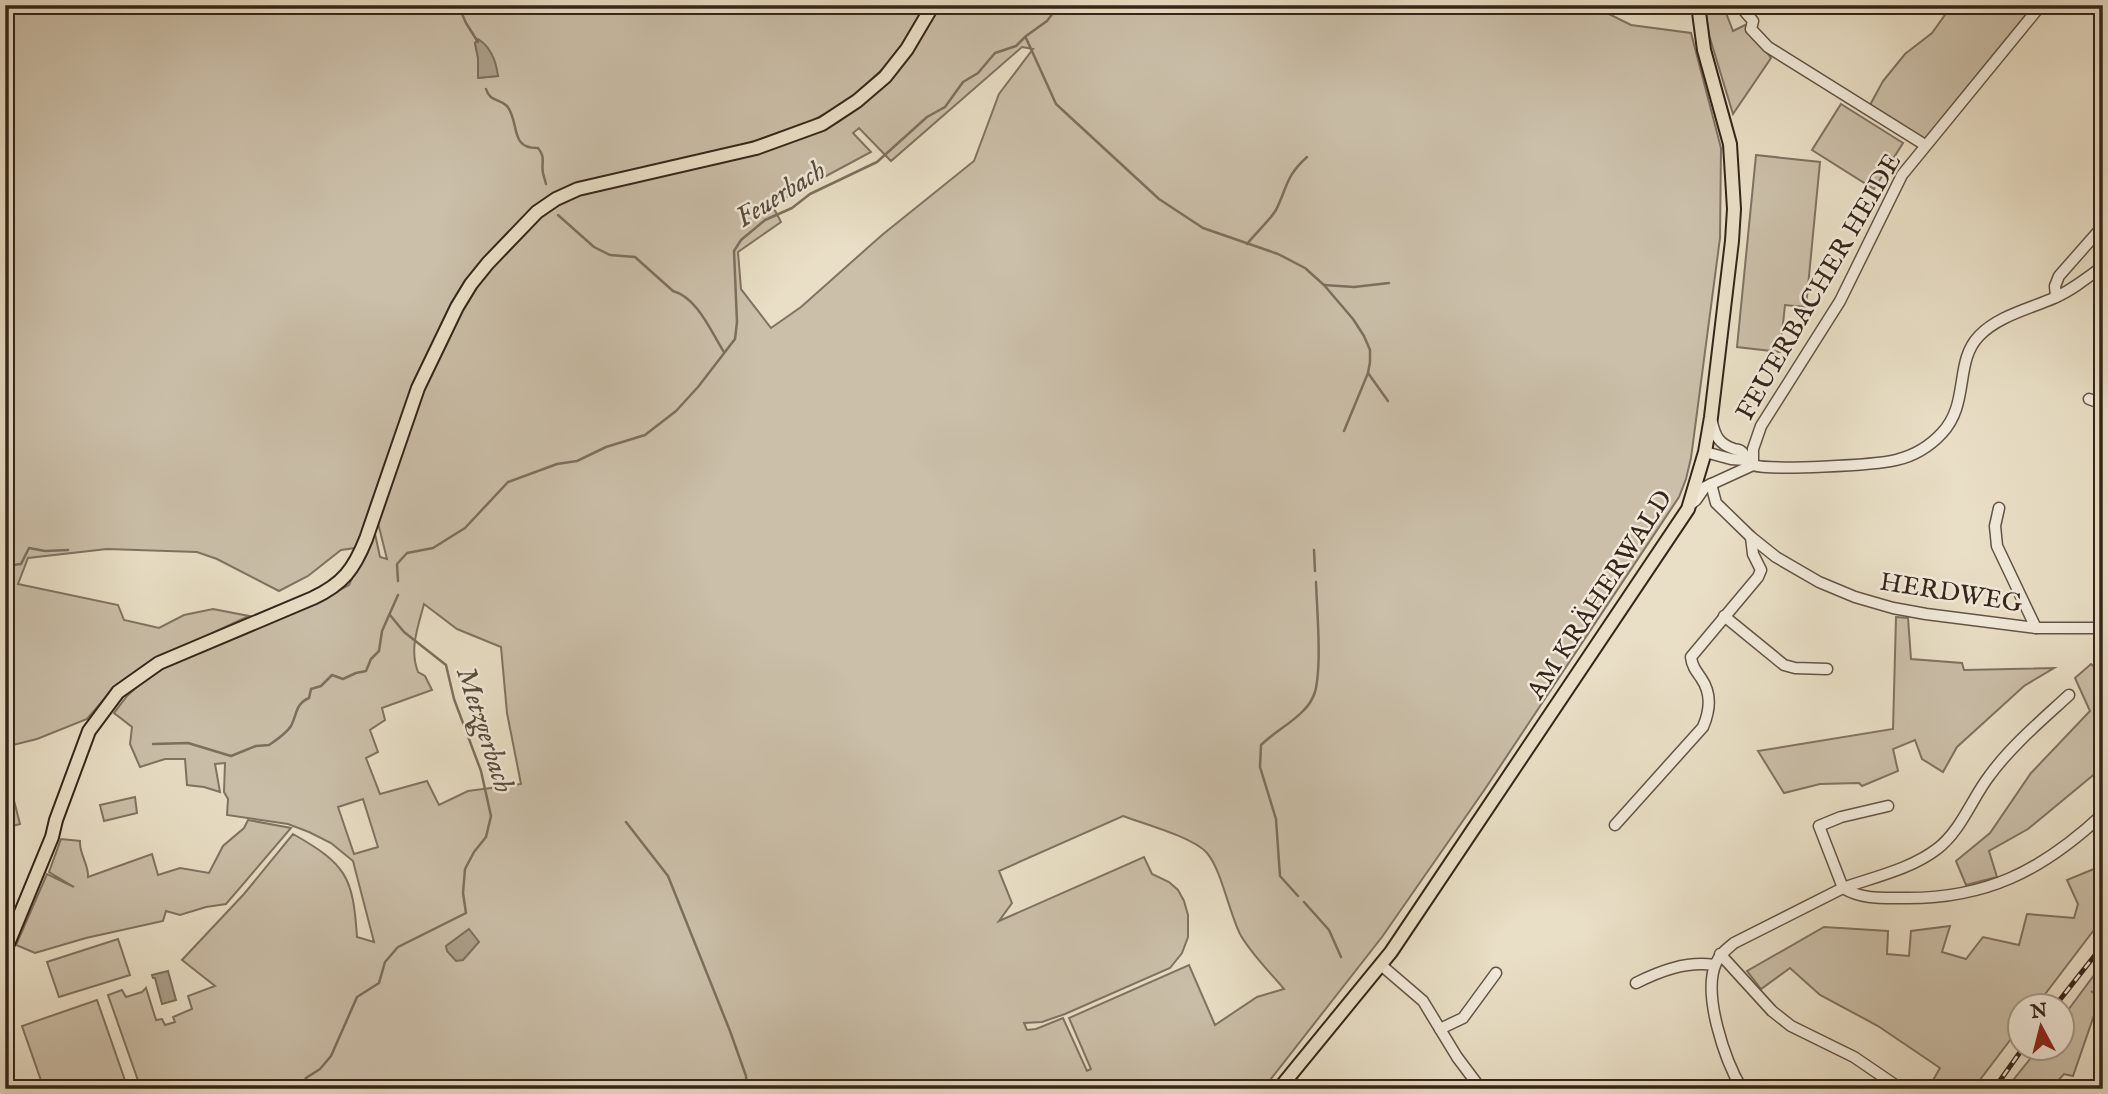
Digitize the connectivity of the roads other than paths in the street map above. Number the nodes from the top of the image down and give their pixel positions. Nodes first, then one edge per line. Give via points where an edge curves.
1 (933, 5) edge
2 (1698, 5) edge
3 (1739, 5) edge
4 (2041, 5) edge
5 (1925, 145) junction
6 (2103, 226) edge
7 (2103, 266) edge
8 (2056, 297) junction
9 (2090, 399) dead end
10 (2103, 404) edge
11 (1711, 417) junction
12 (1705, 452) junction
13 (1750, 462) junction
14 (1699, 473) junction
15 (1711, 484) junction
16 (1688, 506) junction
17 (2000, 509) dead end
18 (1751, 537) junction
19 (1724, 616) junction
20 (2036, 628) junction
21 (2103, 628) edge
22 (1827, 668) dead end
23 (2069, 695) dead end
24 (1888, 806) dead end
25 (2103, 814) edge
26 (56, 820) junction
27 (1615, 825) dead end
28 (1843, 888) junction
29 (5, 934) edge
30 (5, 951) edge
31 (1720, 954) junction
32 (1381, 965) junction
33 (1714, 965) junction
34 (1496, 972) dead end
35 (1636, 983) dead end
36 (1440, 1029) junction
37 (1284, 1087) edge
38 (1481, 1089) edge
39 (1742, 1089) edge
40 (1901, 1089) edge

1 - 26 main road via 885,78 822,124 755,148 578,189 537,212 488,263 457,307 418,388 354,566 328,591 159,663 118,692 89,731
2 - 11 main road, AM KRÄHERWALD via 1734,178 1732,241
3 - 5 street via 1753,21 1751,29 1768,47
4 - 5 street, FEUERBACHER HEIDE
5 - 13 street, FEUERBACHER HEIDE via 1893,191 1824,330 1761,426
6 - 8 street via 2059,276
7 - 8 street
8 - 13 street via 2005,318 1978,337 1968,353 1960,403 1951,422 1915,453 1884,462 1792,468
9 - 10 street
11 - 12 main road, AM KRÄHERWALD
11 - 13 street via 1720,442 1740,451
12 - 13 street
12 - 14 main road, AM KRÄHERWALD
13 - 15 street
14 - 15 street, HERDWEG
14 - 16 main road, AM KRÄHERWALD
15 - 16 street
15 - 18 street, HERDWEG via 1716,503
16 - 32 main road, AM KRÄHERWALD
17 - 20 street via 1995,526 1997,546
18 - 19 street via 1761,570
18 - 20 street, HERDWEG via 1819,582 1878,604
19 - 22 street via 1784,665
19 - 27 street via 1691,657 1709,695 1703,727
20 - 21 street, HERDWEG
23 - 28 street via 1991,774 1940,846 1919,859
24 - 28 street via 1819,825
25 - 28 street via 2047,860 1992,886 1911,899 1856,895
26 - 29 main road
26 - 30 main road
28 - 31 street
31 - 33 street
31 - 40 street via 1772,1012
32 - 36 street via 1423,1001
32 - 37 main road, AM KRÄHERWALD
33 - 35 street via 1700,963 1662,971
33 - 39 street via 1712,986 1723,1051
34 - 36 street via 1463,1018
36 - 38 street

